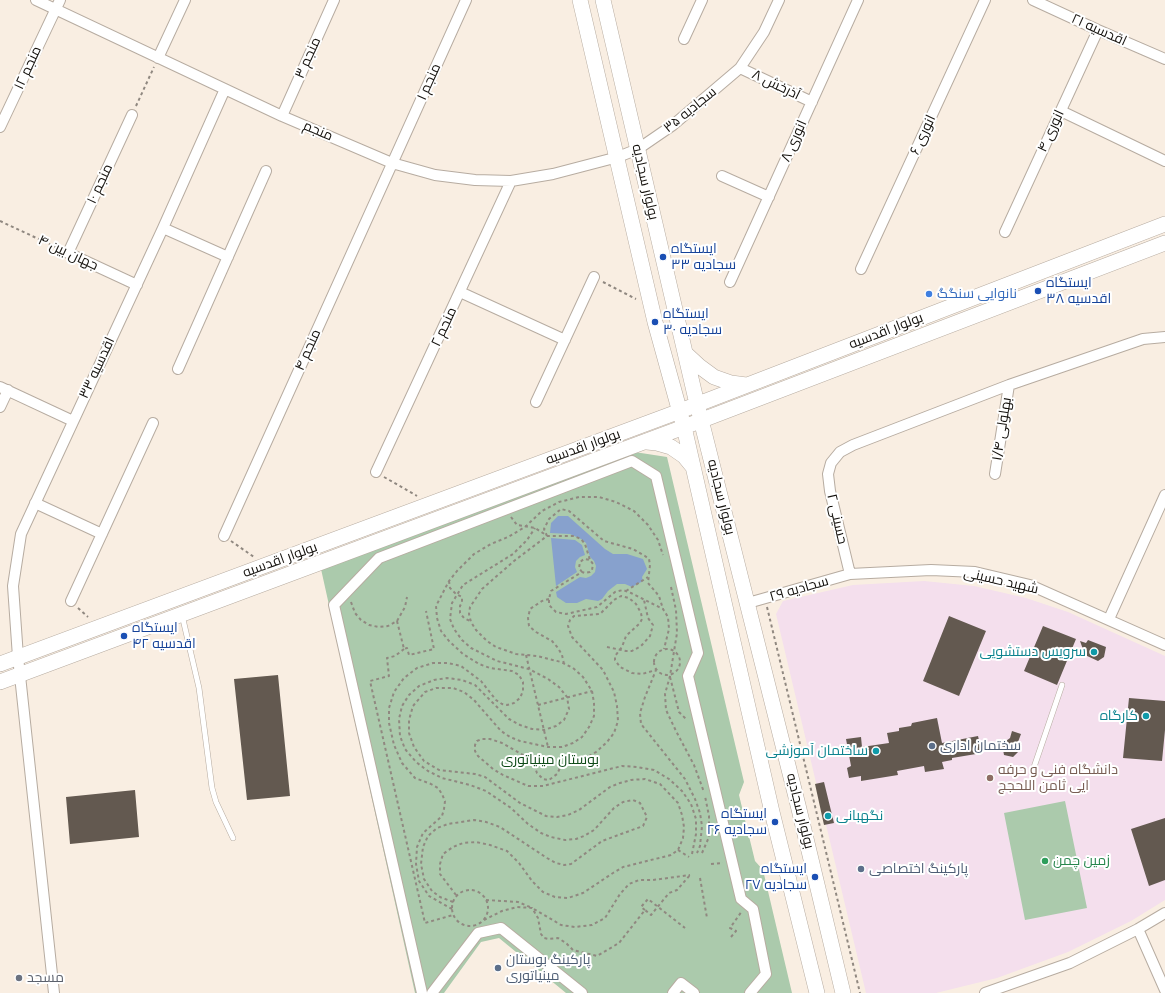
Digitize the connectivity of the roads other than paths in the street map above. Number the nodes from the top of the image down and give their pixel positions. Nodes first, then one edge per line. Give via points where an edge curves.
1 (36, 0) edge
2 (185, 0) edge
3 (334, 0) edge
4 (466, 0) edge
5 (580, 0) edge
6 (603, 0) edge
7 (702, 0) edge
8 (779, 0) edge
9 (858, 0) edge
10 (985, 0) edge
11 (1033, 0) edge
12 (58, 5) edge
13 (1098, 30) junction
14 (684, 39) dead end
15 (1164, 56) edge
16 (158, 58) junction
17 (740, 68) junction
18 (225, 89) junction
19 (812, 102) junction
20 (1061, 111) junction
21 (132, 115) road end
22 (282, 116) junction
23 (0, 127) edge
24 (638, 149) junction
25 (618, 157) junction
26 (1165, 161) edge
27 (392, 163) junction
28 (266, 171) dead end
29 (722, 176) dead end
30 (511, 181) junction
31 (769, 197) junction
32 (1165, 224) edge
33 (164, 228) junction
34 (1005, 232) dead end
35 (1165, 243) edge
36 (68, 252) joint
37 (228, 257) junction
38 (862, 269) dead end
39 (594, 277) road end
40 (730, 282) dead end
41 (137, 285) junction
42 (460, 292) junction
43 (1165, 337) edge
44 (565, 340) junction
45 (686, 354) junction
46 (178, 369) dead end
47 (747, 385) junction
48 (1009, 385) junction
49 (4, 389) edge
50 (536, 402) dead end
51 (697, 404) junction
52 (0, 407) edge
53 (680, 411) junction
54 (702, 420) junction
55 (73, 421) junction
56 (153, 423) dead end
57 (684, 427) junction
58 (646, 442) junction
59 (693, 467) junction
60 (376, 472) road end
61 (995, 474) dead end
62 (1165, 495) edge
63 (35, 503) junction
64 (102, 534) junction
65 (224, 536) road end
66 (850, 574) junction
67 (72, 601) road end
68 (748, 603) junction
69 (182, 614) junction
70 (1109, 619) junction
71 (1165, 645) edge
72 (18, 657) junction
73 (0, 664) edge
74 (20, 674) junction
75 (0, 682) edge
76 (1062, 685) dead end
77 (1033, 770) dead end
78 (233, 838) dead end
79 (1165, 913) edge
80 (1138, 929) junction
81 (1165, 990) edge
82 (999, 991) edge
83 (54, 993) edge
84 (422, 993) edge
85 (432, 993) edge
86 (582, 993) edge
87 (673, 993) edge
88 (694, 993) edge
89 (750, 993) edge
90 (817, 993) edge
91 (843, 993) edge
92 (985, 993) edge

1 - 12 street, منجم
2 - 16 street
3 - 22 street, منجم ۳
4 - 27 street, منجم ۱
5 - 25 main road, بولوار سجادیه
6 - 24 main road, بولوار سجادیه
7 - 14 street
8 - 17 street, سجادیه ۳۵ via 764,32
9 - 19 street, انوری ۸
10 - 38 street, انوری ۶
11 - 13 street, اقدسیه ۲۱
12 - 16 street, منجم
12 - 23 street, منجم ۱۲
13 - 15 street, اقدسیه ۲۱
13 - 20 street, انوری ۴
16 - 18 street, منجم
17 - 19 street, آذرخش ۸
17 - 24 street, سجادیه ۳۵ via 673,125
18 - 22 street, منجم
18 - 33 street, اقدسیه ۳۳
19 - 31 street, انوری ۸
20 - 26 street
20 - 34 street, انوری ۴
21 - 36 street, منجم ۱۰
22 - 27 street, منجم
24 - 25 street, سجادیه ۳۵
24 - 45 main road, بولوار سجادیه
25 - 30 street, منجم via 553,174
25 - 53 main road, بولوار سجادیه via 652,307
27 - 30 street, منجم via 435,175
27 - 65 street, منجم ۴
28 - 37 street
29 - 31 street
30 - 42 street, منجم ۲
31 - 40 street, انوری ۸
32 - 47 main road, بولوار اقدسیه
33 - 37 street
33 - 41 street, اقدسیه ۳۳
35 - 54 main road, بولوار اقدسیه
36 - 41 street, جهان بین ۴
37 - 46 street
39 - 44 street
41 - 55 street, اقدسیه ۳۳
42 - 44 street
42 - 60 street, منجم ۲
43 - 48 street via 1143,339
44 - 50 street
45 - 47 main road via 714,377
45 - 51 main road, بولوار سجادیه
47 - 51 main road, بولوار اقدسیه
48 - 61 street, بهلولی ۱/۴
48 - 66 street, حسینی ۲ via 840,452 831,463 828,474
49 - 52 street
49 - 55 street
51 - 53 main road, بولوار اقدسیه
51 - 54 main road, بولوار سجادیه
53 - 57 main road, بولوار سجادیه
53 - 72 main road, بولوار اقدسیه
54 - 57 main road, بولوار اقدسیه
54 - 68 main road, بولوار سجادیه
55 - 63 street, اقدسیه ۳۳
56 - 64 street
57 - 58 main road, بولوار اقدسیه
57 - 59 main road, بولوار سجادیه
58 - 59 main road via 663,444 675,449
58 - 69 main road, بولوار اقدسیه
59 - 90 main road, بولوار سجادیه via 772,812
62 - 70 street
63 - 64 street
63 - 72 street, اقدسیه ۳۳ via 21,534 13,586
64 - 67 street
66 - 68 street, سجادیه ۲۹
66 - 70 street, شهید حسینی via 931,570 975,572 1030,585
68 - 91 main road, بولوار سجادیه
69 - 74 main road, بولوار اقدسیه
69 - 78 lane via 199,688 212,788
70 - 71 street, شهید حسینی
72 - 73 main road, بولوار اقدسیه
72 - 74 street, اقدسیه ۳۳
74 - 75 main road, بولوار اقدسیه
74 - 83 street, اقدسیه ۳۳
76 - 77 lane
79 - 80 street
80 - 81 street
80 - 82 street via 1070,963
82 - 92 street
84 - 89 street via 334,605 379,558 632,461 656,476 698,653 688,676 741,898 753,909 766,974
85 - 86 street via 478,932 501,928
87 - 88 street via 681,983

